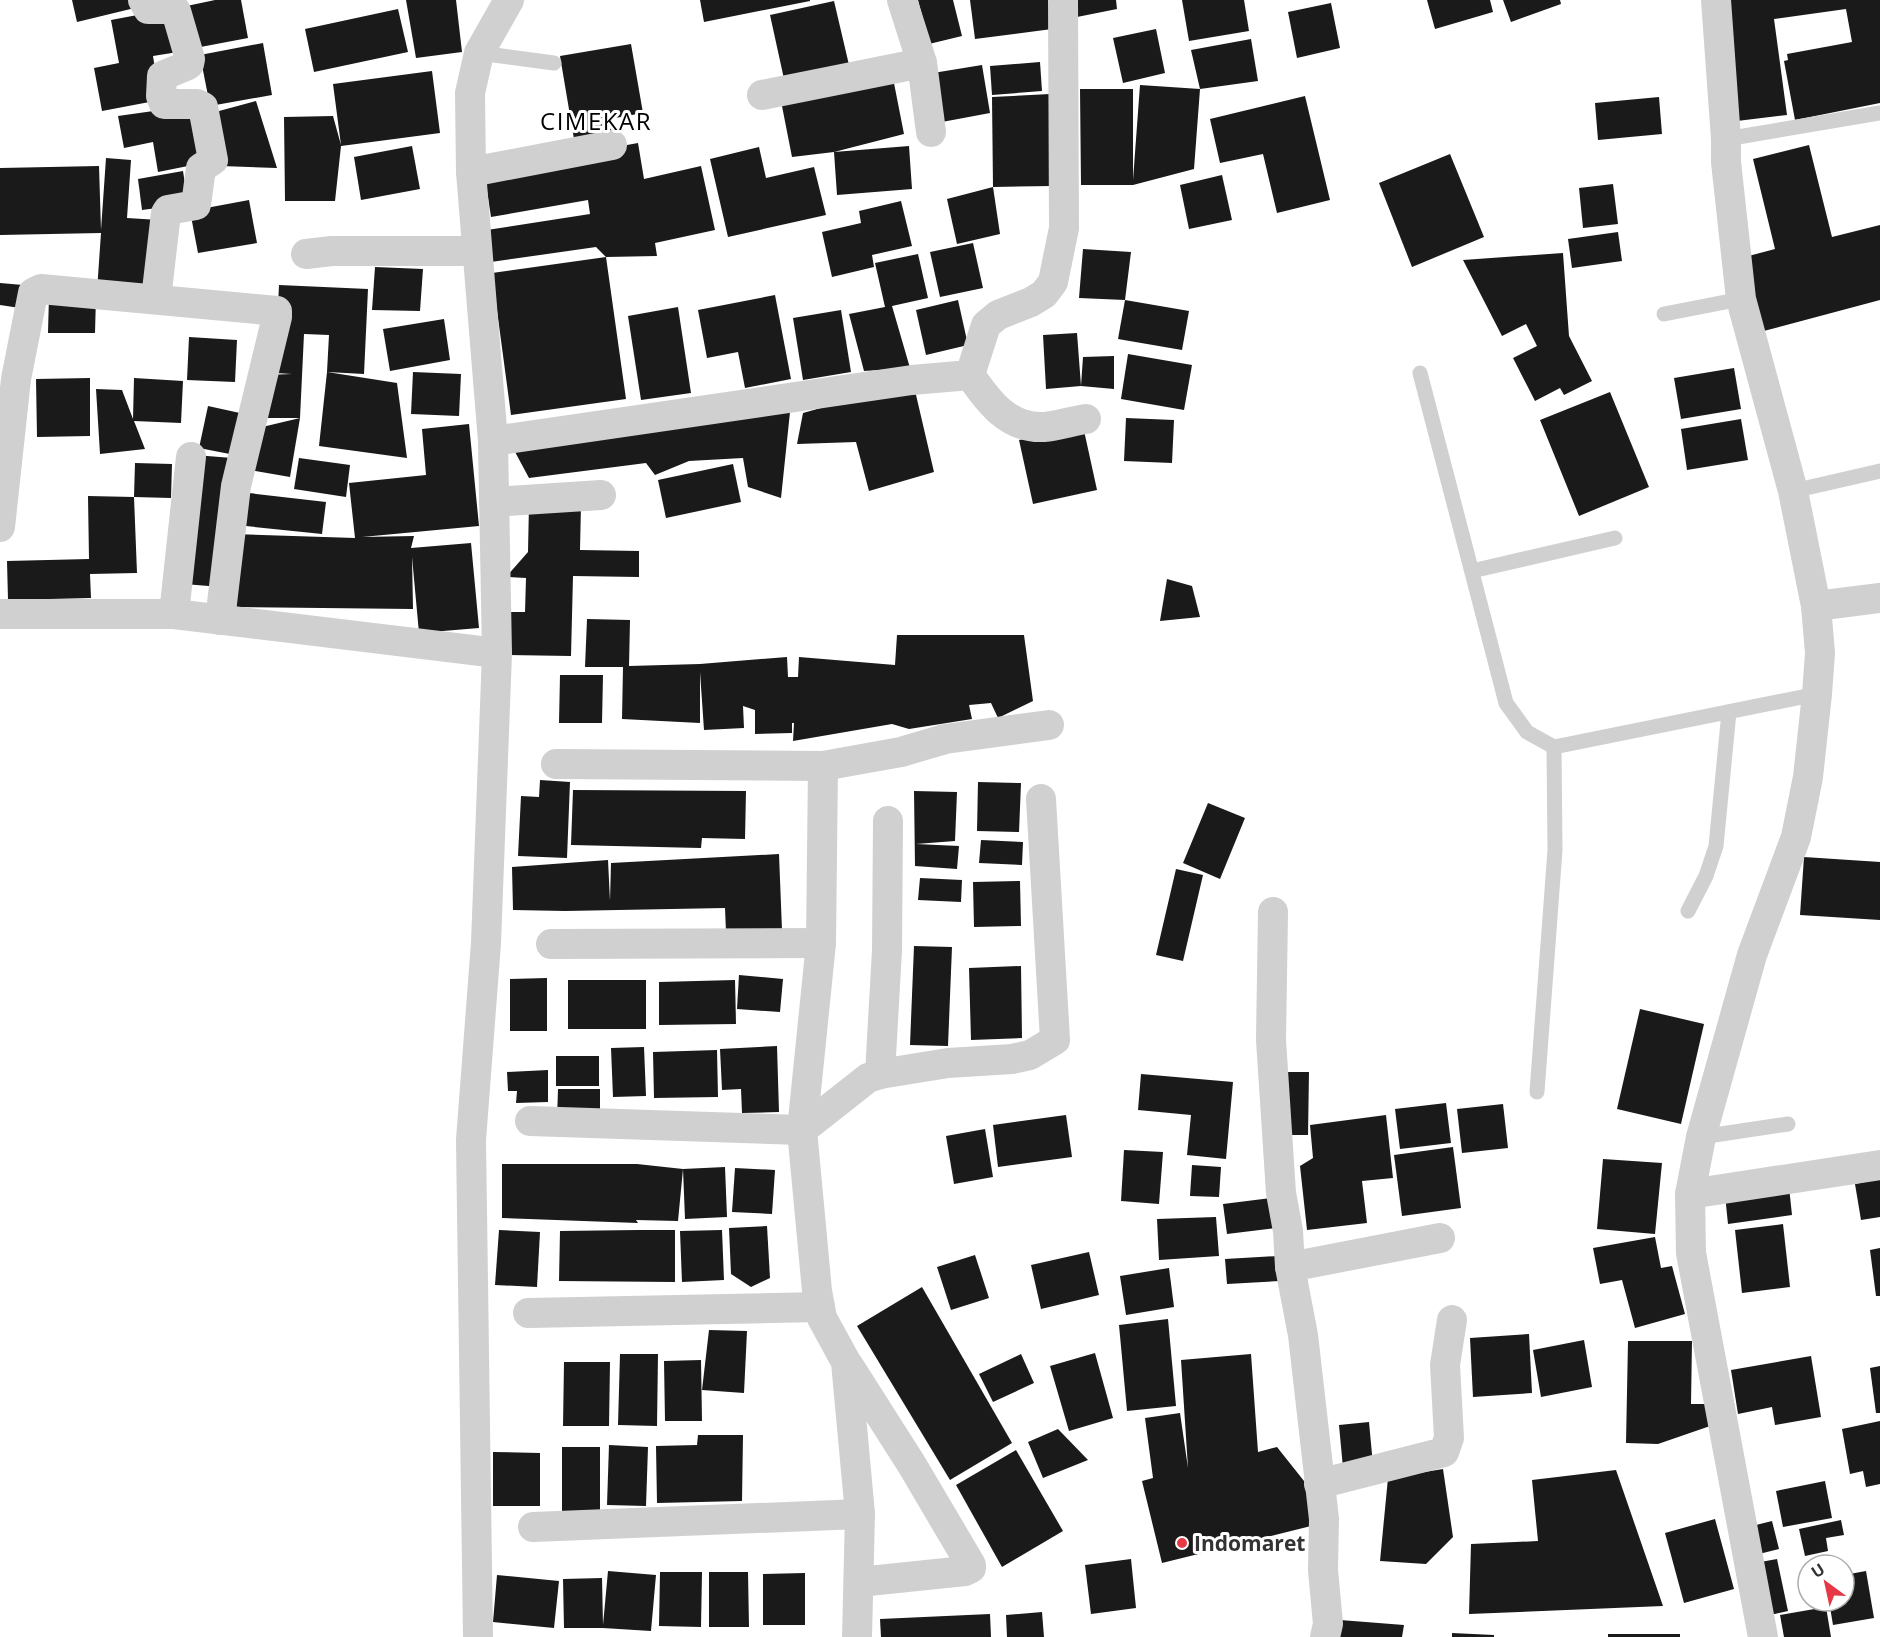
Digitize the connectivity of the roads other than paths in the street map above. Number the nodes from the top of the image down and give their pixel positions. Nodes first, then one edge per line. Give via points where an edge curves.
1 (143, 0) edge
2 (509, 0) edge
3 (902, 0) edge
4 (1063, 0) edge
5 (1716, 0) edge
6 (479, 53) junction
7 (554, 63) dead end
8 (922, 63) junction
9 (762, 95) dead end
10 (1880, 113) edge
11 (931, 132) dead end
12 (1726, 139) junction
13 (612, 145) dead end
14 (471, 172) junction
15 (477, 251) junction
16 (306, 254) dead end
17 (156, 299) junction
18 (1741, 299) junction
19 (1664, 314) dead end
20 (1420, 373) dead end
21 (970, 375) junction
22 (8, 377) edge
23 (1086, 419) dead end
24 (493, 441) junction
25 (191, 457) dead end
26 (1880, 471) edge
27 (1792, 491) junction
28 (601, 495) dead end
29 (494, 502) junction
30 (0, 527) edge
31 (1615, 538) dead end
32 (1472, 571) junction
33 (1880, 598) edge
34 (1816, 606) junction
35 (0, 614) edge
36 (174, 614) junction
37 (220, 620) junction
38 (497, 653) junction
39 (1817, 694) junction
40 (1729, 712) junction
41 (1049, 724) dead end
42 (1554, 747) junction
43 (556, 764) dead end
44 (822, 766) junction
45 (1041, 799) dead end
46 (888, 821) dead end
47 (1688, 911) dead end
48 (1273, 912) dead end
49 (821, 943) junction
50 (551, 944) dead end
51 (880, 1074) junction
52 (1537, 1092) dead end
53 (530, 1121) dead end
54 (1788, 1124) dead end
55 (801, 1130) junction
56 (1701, 1137) junction
57 (1880, 1165) edge
58 (1690, 1194) junction
59 (1440, 1238) dead end
60 (1290, 1267) junction
61 (820, 1307) junction
62 (528, 1312) dead end
63 (1452, 1320) dead end
64 (846, 1362) junction
65 (1319, 1484) junction
66 (860, 1514) junction
67 (533, 1527) dead end
68 (859, 1582) junction
69 (478, 1637) edge
70 (856, 1637) edge
71 (1324, 1637) edge
72 (1763, 1637) edge

1 - 17 street via 148,9 177,12 190,58 186,66 162,76 161,96 164,104 203,106 213,160 201,168 196,205 166,213
2 - 6 street
3 - 8 street
4 - 21 street via 1064,228 1053,282 1044,294 998,315 986,325
5 - 12 street
6 - 7 lane
6 - 14 street via 470,93
8 - 9 street
8 - 11 street
10 - 12 lane
12 - 18 street
13 - 14 street
14 - 15 street
15 - 16 street
15 - 24 street
17 - 22 street via 36,291
17 - 37 street via 276,310 236,486
18 - 19 lane
18 - 27 street
20 - 32 lane
21 - 23 street via 1000,413 1026,426 1044,427
21 - 24 street
22 - 30 street
24 - 29 street
25 - 36 street
26 - 27 lane
27 - 34 street
28 - 29 street
29 - 38 street
31 - 32 lane
32 - 42 lane via 1506,703 1527,732
33 - 34 street
34 - 39 street via 1820,653
35 - 36 street
36 - 37 street
37 - 38 street
38 - 69 street via 486,943 471,1140
39 - 40 lane
39 - 56 street via 1808,777 1796,837 1752,955
40 - 42 lane
40 - 47 lane via 1716,846
41 - 44 street via 945,740
42 - 52 lane via 1555,850
43 - 44 street
44 - 49 street
45 - 51 street via 1055,1040 1030,1055 1012,1059 948,1063
46 - 51 street via 887,950
48 - 60 street via 1271,1040
49 - 50 street
49 - 55 street
51 - 55 street via 868,1078
53 - 55 street
54 - 56 lane
55 - 61 street
56 - 58 street
57 - 58 street
58 - 72 street via 1691,1253
59 - 60 street
60 - 65 street via 1303,1335
61 - 62 street
61 - 64 street
63 - 65 street via 1445,1365 1449,1438 1444,1452
64 - 66 street
64 - 68 street via 971,1565 965,1571
65 - 71 street via 1328,1624
66 - 67 street
66 - 68 street
68 - 70 street

